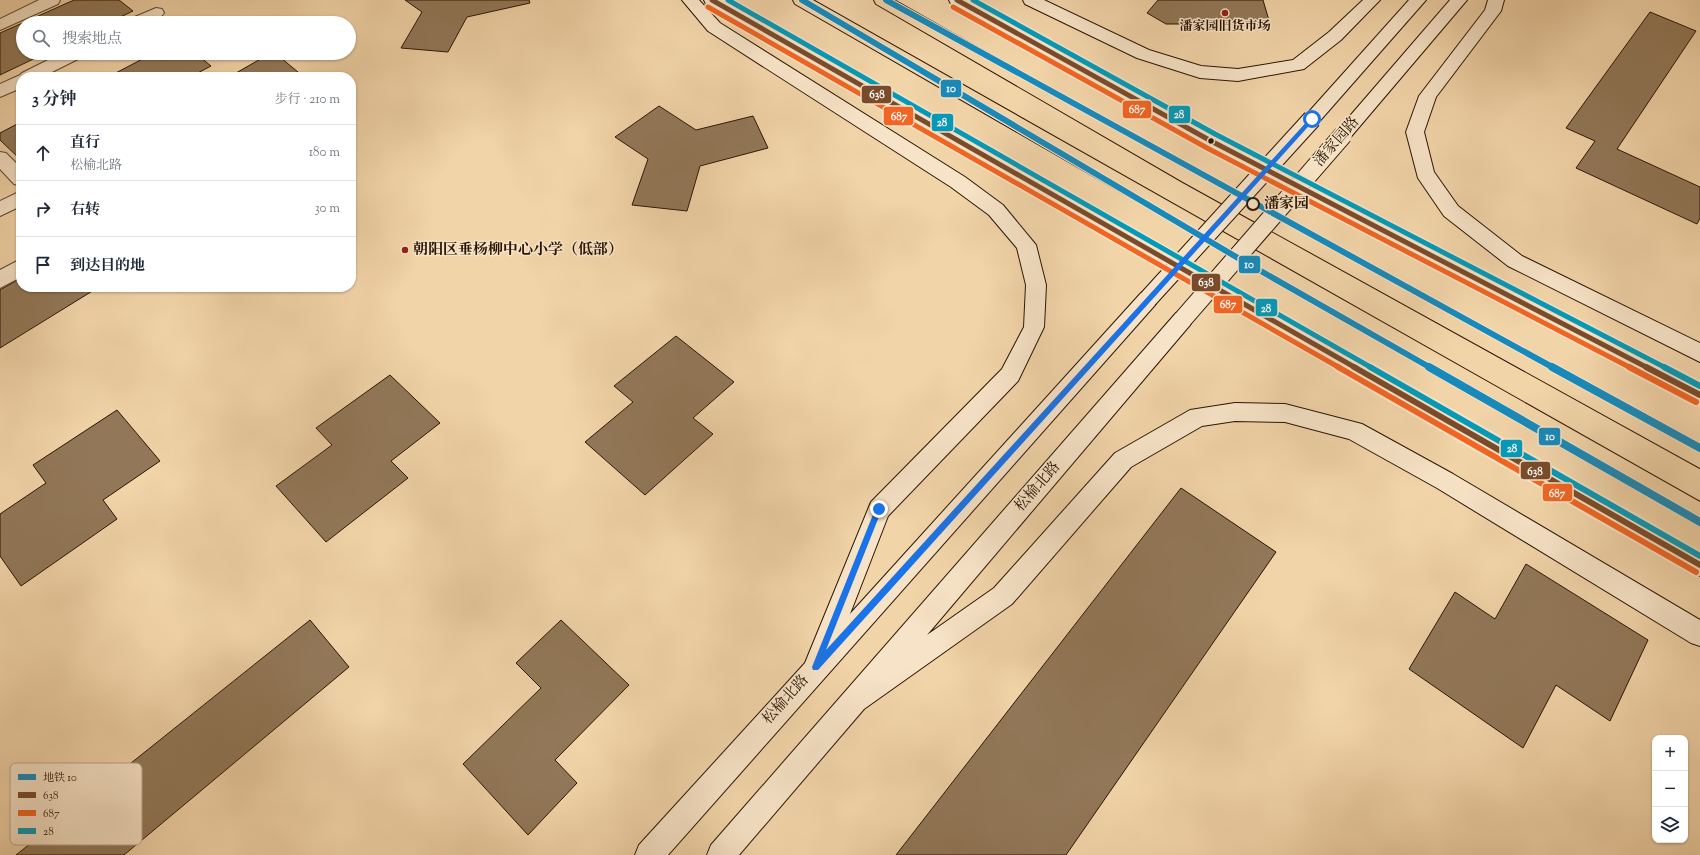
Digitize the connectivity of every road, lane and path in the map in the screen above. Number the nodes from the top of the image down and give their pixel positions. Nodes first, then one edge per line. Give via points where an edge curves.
1 (52, 0) edge
2 (690, 0) edge
3 (712, 0) edge
4 (801, 0) edge
5 (882, 0) edge
6 (957, 0) edge
7 (1031, 0) edge
8 (1372, 0) edge
9 (1418, 0) edge
10 (1459, 0) edge
11 (1496, 0) edge
12 (156, 13) dead end
13 (19, 16) edge
14 (150, 16) edge
15 (16, 17) edge
16 (0, 25) edge
17 (62, 60) edge
18 (38, 72) edge
19 (16, 83) edge
20 (0, 91) edge
21 (0, 158) edge
22 (16, 174) edge
23 (16, 201) edge
24 (0, 209) edge
25 (16, 270) edge
26 (0, 280) edge
27 (1183, 319) joint
28 (1700, 353) edge
29 (1700, 395) edge
30 (1700, 458) edge
31 (1700, 514) edge
32 (1700, 565) edge
33 (1700, 634) edge
34 (816, 667) junction
35 (856, 699) junction
36 (648, 855) edge
37 (721, 855) edge

1 - 13 street
2 - 34 street via 714,27 958,182 996,210 1026,245 1036,285 1034,328 1010,375 879,509
3 - 32 street
4 - 31 highway
5 - 30 highway via 1190,177
6 - 29 street via 1211,141
7 - 8 street via 1143,54 1200,72 1238,75 1298,65 1335,36
9 - 34 street, 松榆北路, bridge
10 - 27 street, 潘家园路, bridge
11 - 28 street via 1493,11 1428,96 1415,132 1425,173 1451,211 1515,261
12 - 14 street
15 - 16 street
17 - 18 street
19 - 20 street
21 - 22 street
23 - 24 street
25 - 26 street
27 - 35 street, 松榆北路
33 - 35 street via 1445,481 1354,431 1285,413 1235,412 1198,416 1123,460 1003,596
34 - 36 street, 松榆北路
35 - 37 street, 松榆北路

